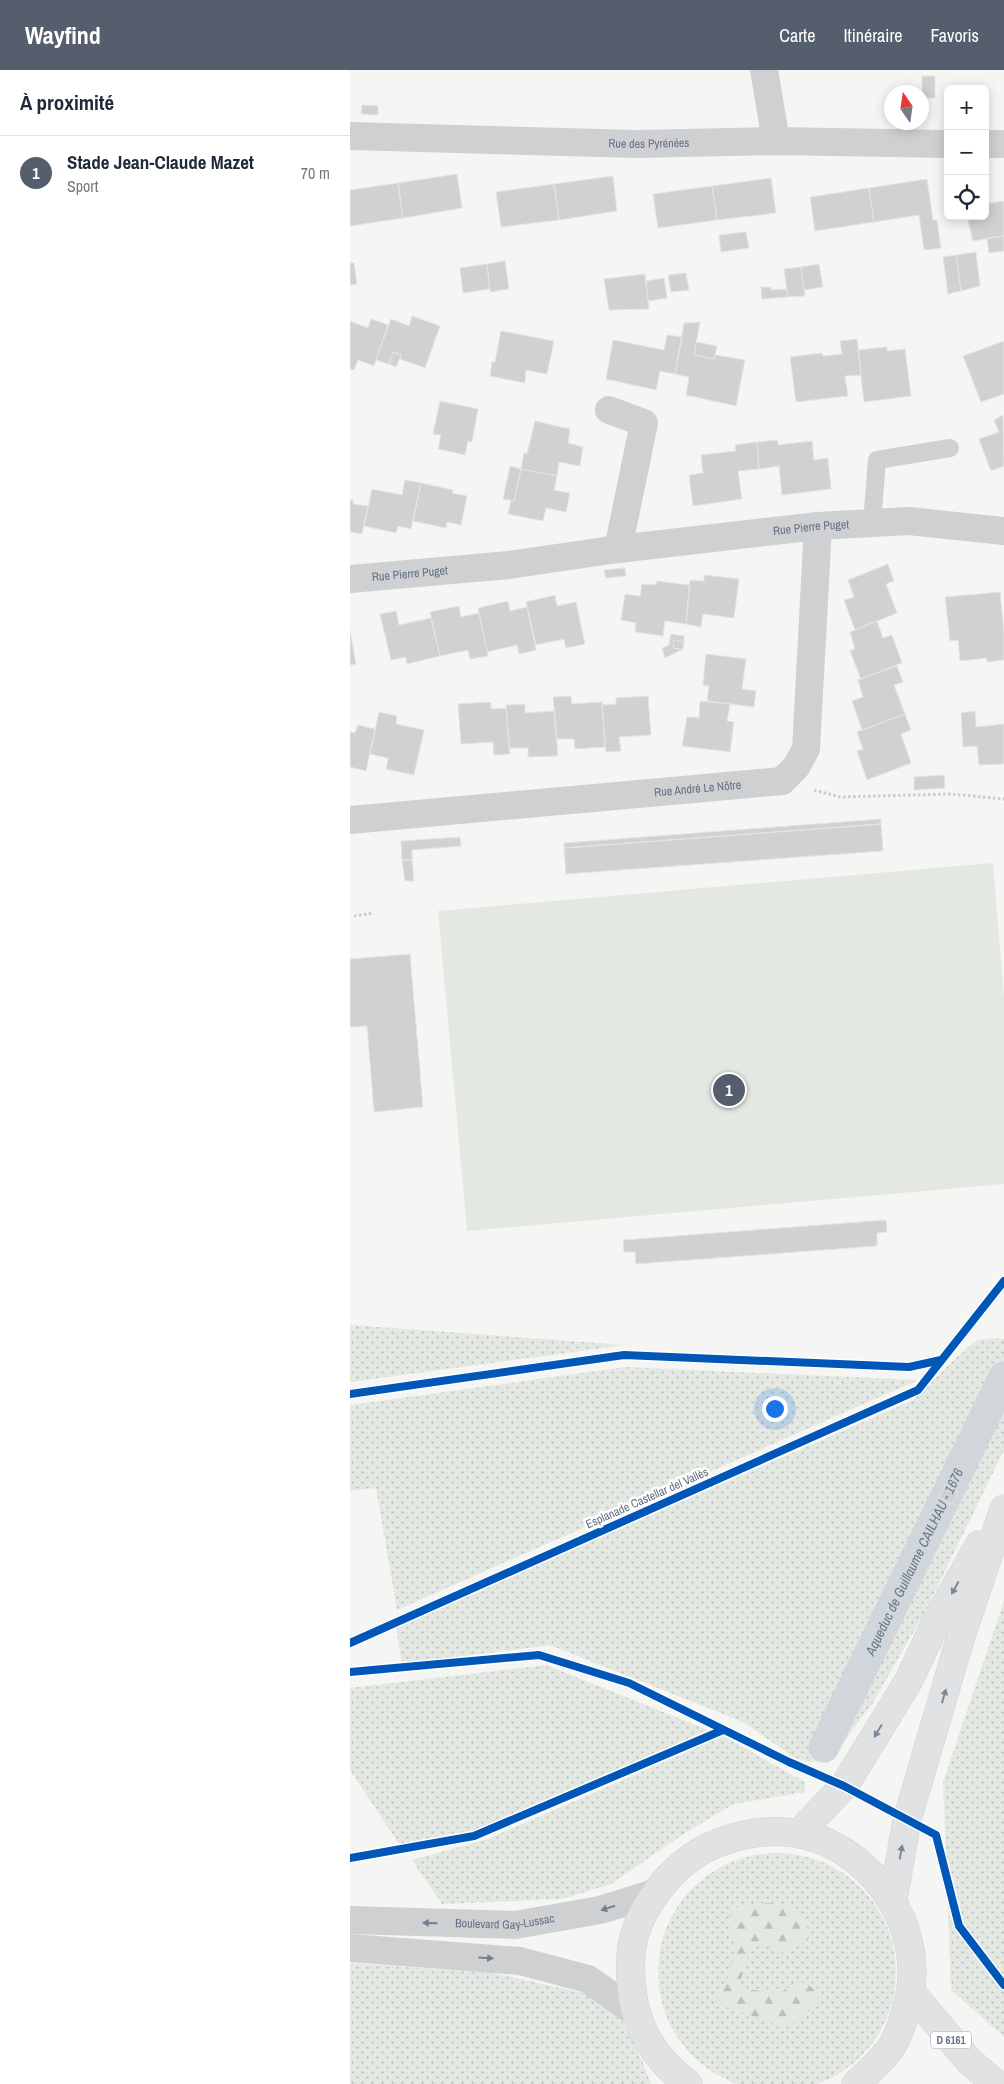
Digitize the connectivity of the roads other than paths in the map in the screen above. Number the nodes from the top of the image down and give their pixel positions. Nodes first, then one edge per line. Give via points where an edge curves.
1 (764, 70) edge
2 (350, 136) edge
3 (776, 141) junction
4 (944, 144) edge
5 (989, 144) edge
6 (1004, 144) edge
7 (609, 410) dead end
8 (950, 448) dead end
9 (872, 523) junction
10 (818, 526) junction
11 (1004, 531) edge
12 (618, 549) junction
13 (350, 580) edge
14 (350, 820) edge
15 (1004, 1500) edge
16 (1004, 1509) edge
17 (798, 1834) junction
18 (655, 1893) junction
19 (893, 1900) junction
20 (350, 1920) edge
21 (350, 1948) edge
22 (911, 1992) junction
23 (636, 2013) junction
24 (676, 2079) edge
25 (856, 2084) edge
26 (996, 2084) edge

1 - 3 street
2 - 3 street, Rue des Pyrénées via 637,144
3 - 4 street, Rue des Pyrénées
5 - 6 street
7 - 12 street via 644,424
8 - 9 lane via 877,460
9 - 10 street, Rue Pierre Puget
9 - 11 street, Rue Pierre Puget via 909,521
10 - 12 street, Rue Pierre Puget
10 - 14 street, Rue André Le Nôtre via 806,749 796,767 782,781
12 - 13 street, Rue Pierre Puget via 509,565
15 -> 17 main road via 938,1618 909,1680 844,1786
19 -> 16 main road via 906,1825 961,1636
17 - 18 main road via 772,1832 719,1842 694,1855
17 - 19 main road via 826,1842 852,1858
18 -> 20 street, Boulevard Gay-Lussac via 600,1910 514,1925
18 - 23 main road via 642,1917 631,1950 630,1972
19 - 22 main road via 910,1944
21 -> 23 street via 520,1961 588,1979
22 - 25 main road via 891,2048
22 - 26 main road, D 6161 via 969,2061
23 - 24 main road via 649,2043

